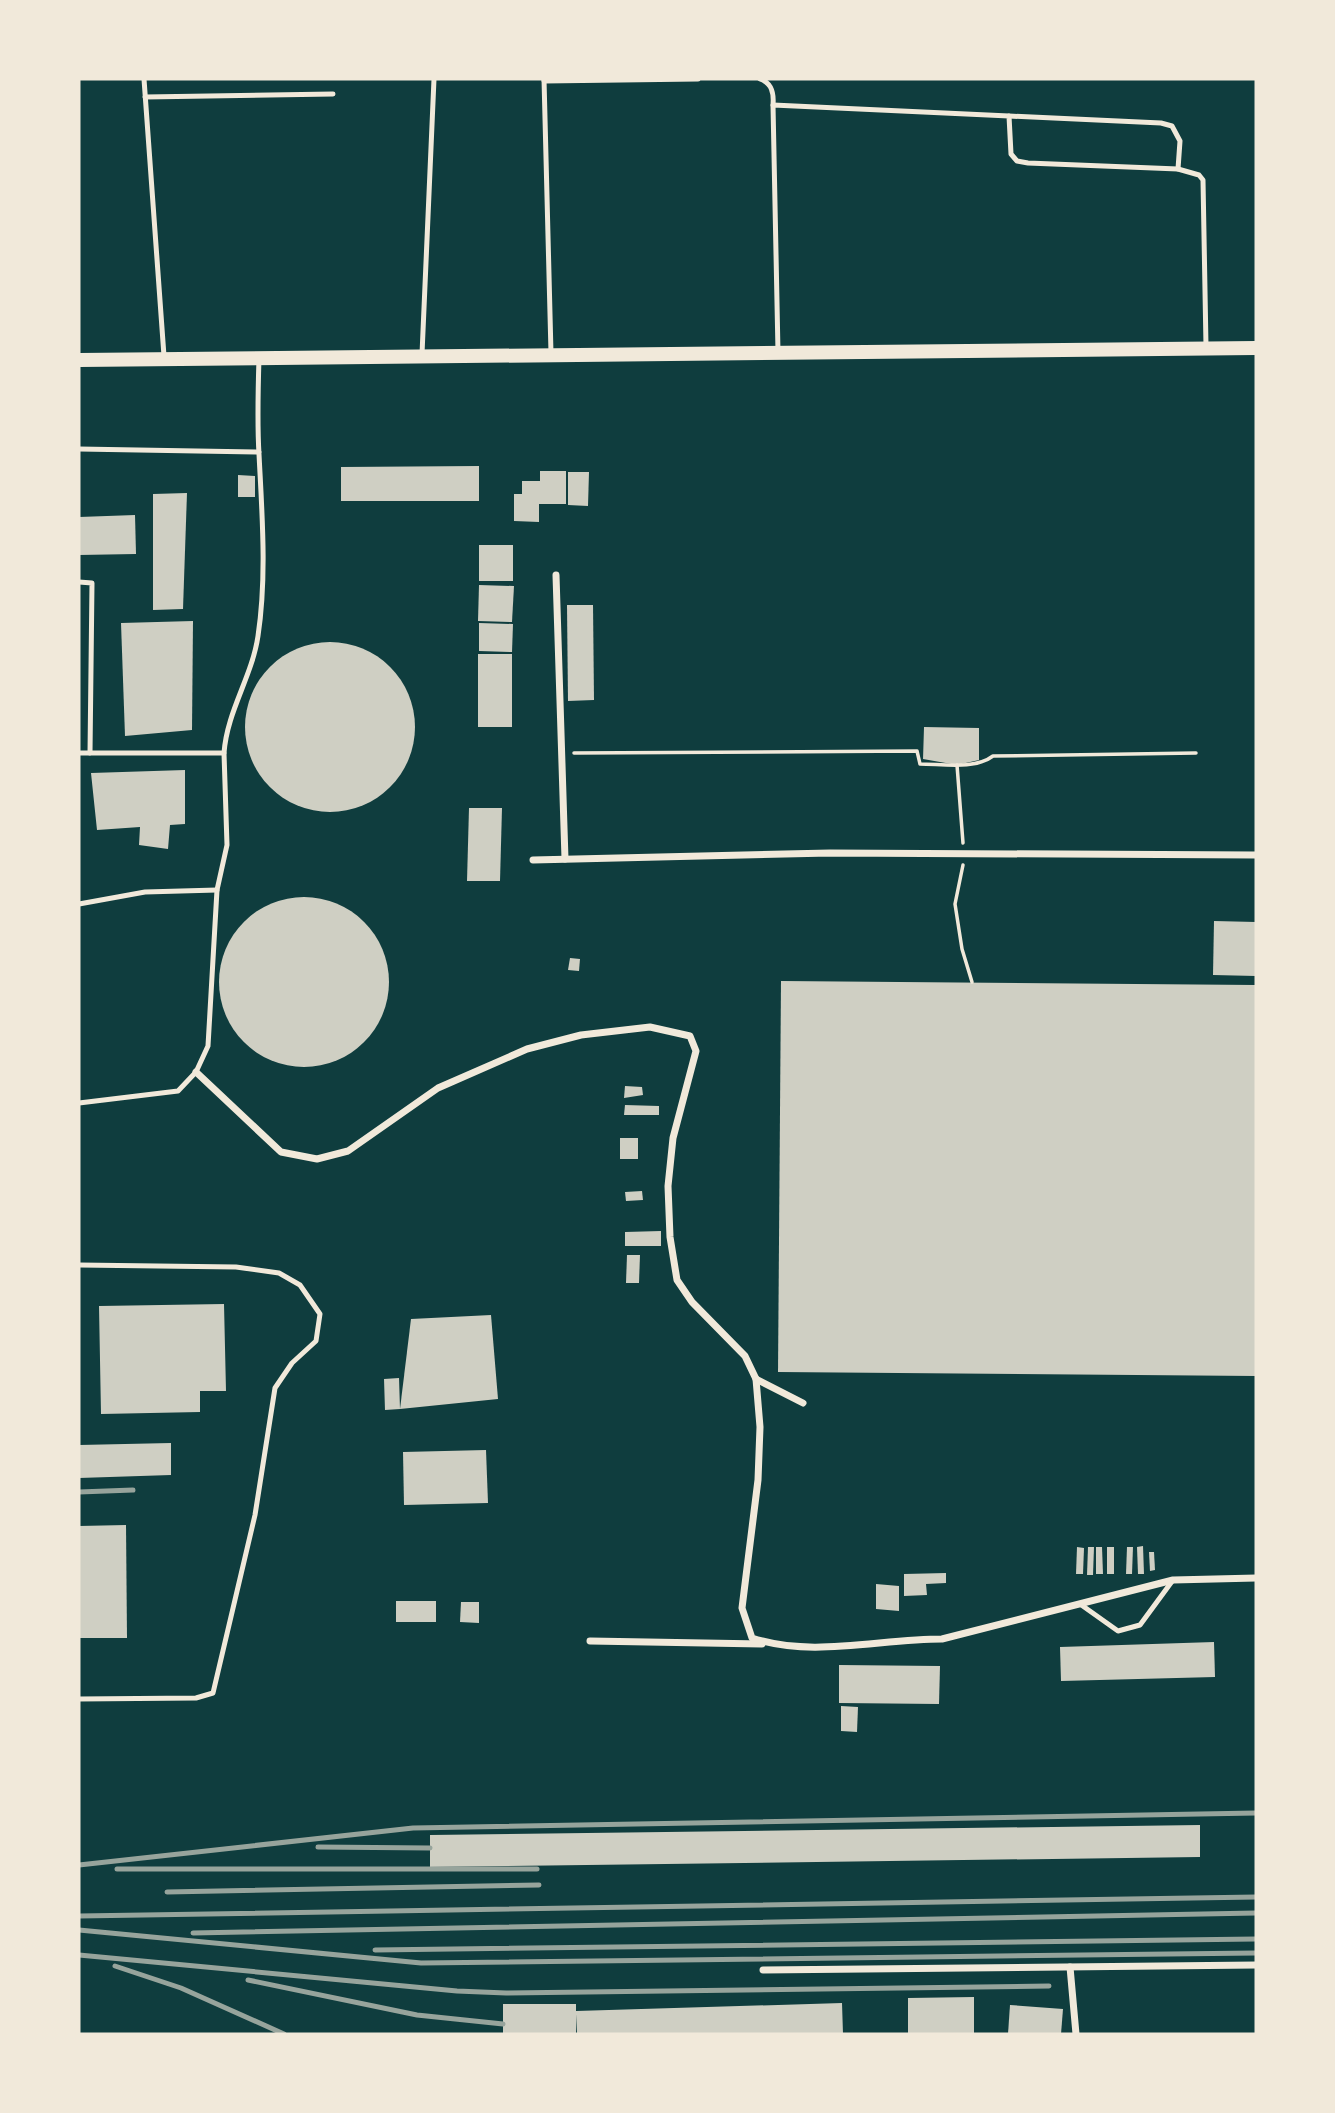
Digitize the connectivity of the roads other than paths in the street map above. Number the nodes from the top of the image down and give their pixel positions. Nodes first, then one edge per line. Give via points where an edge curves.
1 (144, 79) edge
2 (434, 79) edge
3 (698, 79) edge
4 (544, 80) edge
5 (764, 80) edge
6 (333, 94) dead end
7 (145, 97) junction
8 (773, 105) junction
9 (1009, 116) junction
10 (1178, 169) junction
11 (1256, 348) edge
12 (1206, 349) junction
13 (778, 354) junction
14 (551, 356) junction
15 (422, 357) junction
16 (259, 358) junction
17 (164, 359) junction
18 (79, 360) edge
19 (79, 449) edge
20 (259, 452) junction
21 (556, 575) dead end
22 (79, 582) edge
23 (79, 753) edge
24 (90, 753) junction
25 (224, 753) junction
26 (1256, 855) edge
27 (565, 859) junction
28 (533, 860) dead end
29 (217, 890) junction
30 (79, 904) edge
31 (196, 1072) junction
32 (79, 1103) edge
33 (79, 1265) edge
34 (756, 1379) junction
35 (803, 1403) dead end
36 (1256, 1578) edge
37 (1173, 1580) junction
38 (1080, 1604) junction
39 (590, 1641) dead end
40 (773, 1645) junction
41 (79, 1699) edge
42 (1256, 1965) edge
43 (1070, 1968) junction
44 (762, 1970) dead end
45 (1076, 2034) edge

1 - 7 lane
2 - 15 lane
3 - 4 lane
4 - 14 lane
5 - 8 lane via 774,95
6 - 7 lane
7 - 17 lane
8 - 9 lane
8 - 13 lane
9 - 10 lane via 1011,154 1017,161
9 - 10 lane via 1171,126 1180,141
10 - 12 lane via 1203,180
11 - 12 main road
12 - 13 main road
13 - 14 main road
14 - 15 main road
15 - 16 main road
16 - 17 main road
16 - 20 lane
17 - 18 main road
19 - 20 lane
20 - 25 lane via 263,532 258,635 225,734
21 - 27 street
22 - 24 lane via 92,583
23 - 24 lane
24 - 25 lane
25 - 29 lane via 227,845
26 - 27 street via 830,853
27 - 28 street
29 - 30 lane via 145,892
29 - 31 lane via 208,1046
31 - 32 lane via 178,1091
31 - 34 street via 281,1152 317,1159 348,1151 438,1088 527,1049 582,1035 650,1027 690,1037 696,1051 673,1138 668,1186 677,1280 745,1356
33 - 41 lane via 236,1267 279,1273 300,1285 320,1314 316,1341 292,1363 275,1388 255,1515 213,1693 195,1698
34 - 35 street
34 - 40 street via 758,1480 742,1608 752,1638
36 - 37 street
37 - 38 street
37 - 38 lane via 1140,1625 1118,1631
38 - 40 street via 942,1639
39 - 40 street
42 - 43 street
43 - 44 street
43 - 45 street

